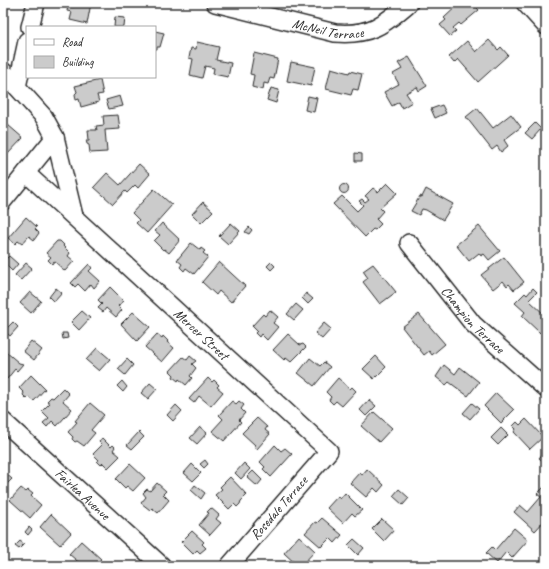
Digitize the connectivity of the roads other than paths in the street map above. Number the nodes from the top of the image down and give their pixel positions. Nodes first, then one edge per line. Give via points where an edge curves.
1 (36, 3) edge
2 (215, 3) edge
3 (409, 3) edge
4 (525, 3) edge
5 (30, 26) edge
6 (546, 26) edge
7 (26, 46) edge
8 (3, 71) edge
9 (17, 86) junction
10 (55, 137) junction
11 (26, 173) junction
12 (3, 201) edge
13 (74, 216) junction
14 (409, 243) dead end
15 (546, 389) edge
16 (3, 421) edge
17 (329, 450) joint
18 (162, 566) edge
19 (229, 566) edge

1 - 5 street
2 - 3 street, McNeil Terrace via 335,33 349,34 378,27
4 - 6 street
7 - 9 street
8 - 9 street
9 - 10 street via 44,117
10 - 11 street
10 - 13 street
11 - 12 street
11 - 13 street, Mercer Street
13 - 17 street, Mercer Street
14 - 15 street, Champion Terrace via 472,324
16 - 18 street, Fairlea Avenue
17 - 19 street, Rosedale Terrace

